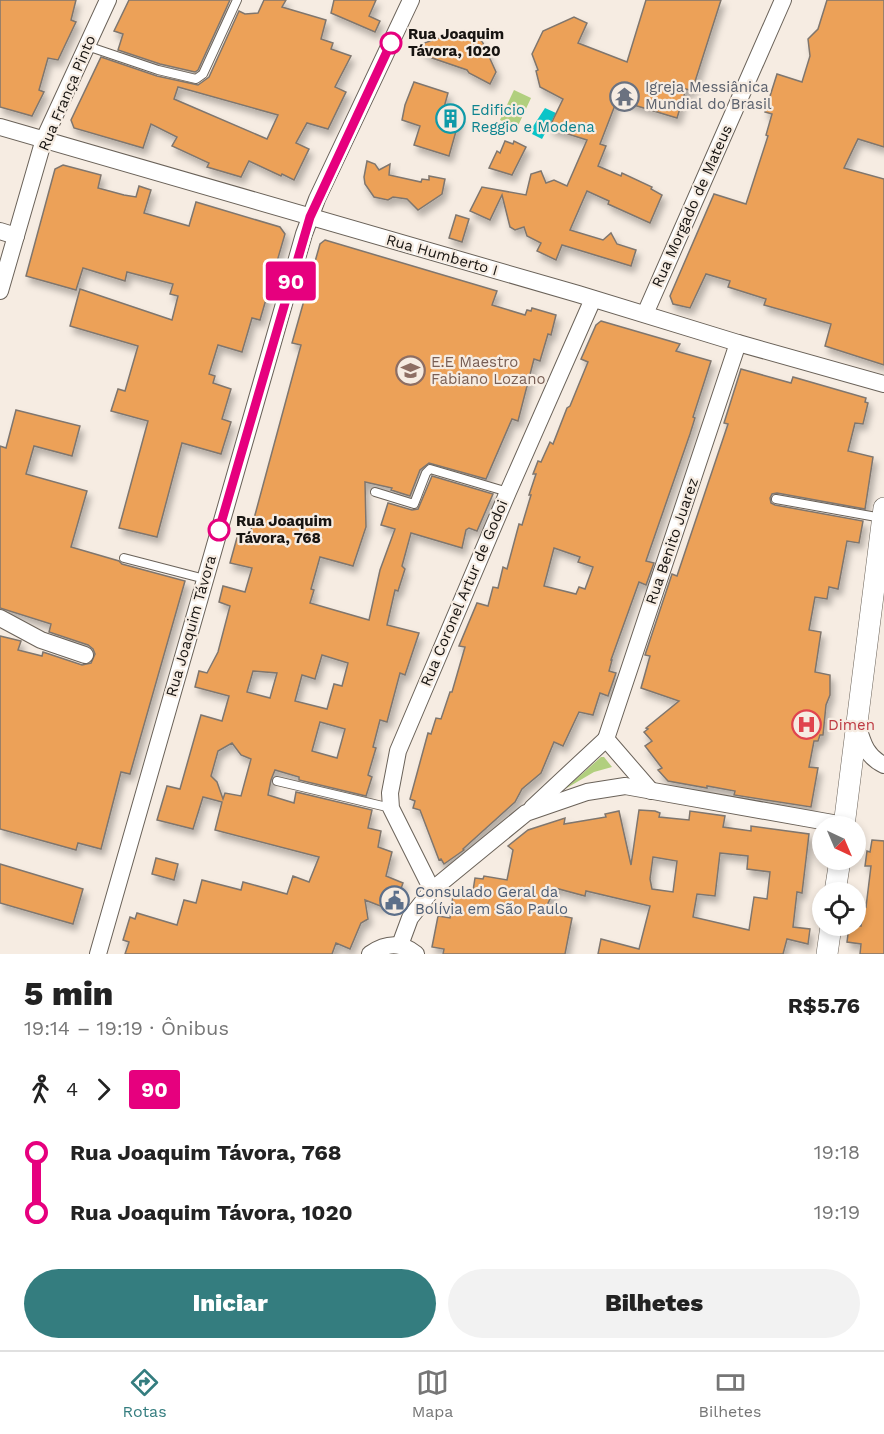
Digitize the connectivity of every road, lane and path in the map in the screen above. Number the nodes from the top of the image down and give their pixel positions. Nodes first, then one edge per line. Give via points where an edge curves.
1 (108, 0) edge
2 (237, 0) edge
3 (411, 0) edge
4 (783, 0) edge
5 (86, 45) junction
6 (0, 127) edge
7 (44, 139) junction
8 (310, 217) junction
9 (8, 233) edge
10 (0, 291) edge
11 (593, 298) junction
12 (645, 314) junction
13 (738, 343) junction
14 (884, 384) edge
15 (375, 492) dead end
16 (508, 492) junction
17 (776, 499) dead end
18 (883, 513) edge
19 (124, 558) dead end
20 (205, 579) junction
21 (0, 618) edge
22 (85, 655) dead end
23 (858, 727) junction
24 (606, 739) junction
25 (878, 762) edge
26 (278, 781) dead end
27 (850, 785) junction
28 (651, 791) junction
29 (391, 808) junction
30 (526, 813) junction
31 (845, 816) edge
32 (812, 820) edge
33 (432, 890) junction
34 (830, 936) edge
35 (400, 945) junction
36 (98, 954) edge
37 (370, 954) edge
38 (416, 954) edge
39 (827, 954) edge

1 - 5 street, Rua França Pinto
2 - 5 lane via 203,74 196,78 158,70
3 - 8 street, Rua Joaquim Távora
4 - 12 street, Rua Morgado de Mateus
5 - 7 street, Rua França Pinto
6 - 7 street, Rua Humberto I
7 - 8 street, Rua Humberto I
7 - 9 street, Rua França Pinto
8 - 11 street, Rua Humberto I
8 - 20 street, Rua Joaquim Távora
9 - 10 street, Rua França Pinto
11 - 12 street, Rua Humberto I
11 - 16 street, Rua Coronel Artur de Godoi
12 - 13 street, Rua Humberto I
13 - 14 street, Rua Humberto I
13 - 24 street, Rua Benito Juarez
15 - 16 lane via 414,504 430,469
16 - 29 street, Rua Coronel Artur de Godoi via 405,732 393,771
17 - 18 lane
18 - 23 street
19 - 20 lane
20 - 36 street, Rua Joaquim Távora
21 - 22 street via 41,640
23 - 25 street via 861,740
23 - 27 street
24 - 28 street
24 - 30 street
25 - 27 street via 865,765
26 - 29 lane
27 - 31 street
28 - 30 street via 609,787
28 - 32 street
29 - 33 street, Rua Coronel Artur de Godoi
30 - 33 street
33 - 35 street via 410,918
34 - 39 street
35 - 37 street
35 - 38 street

